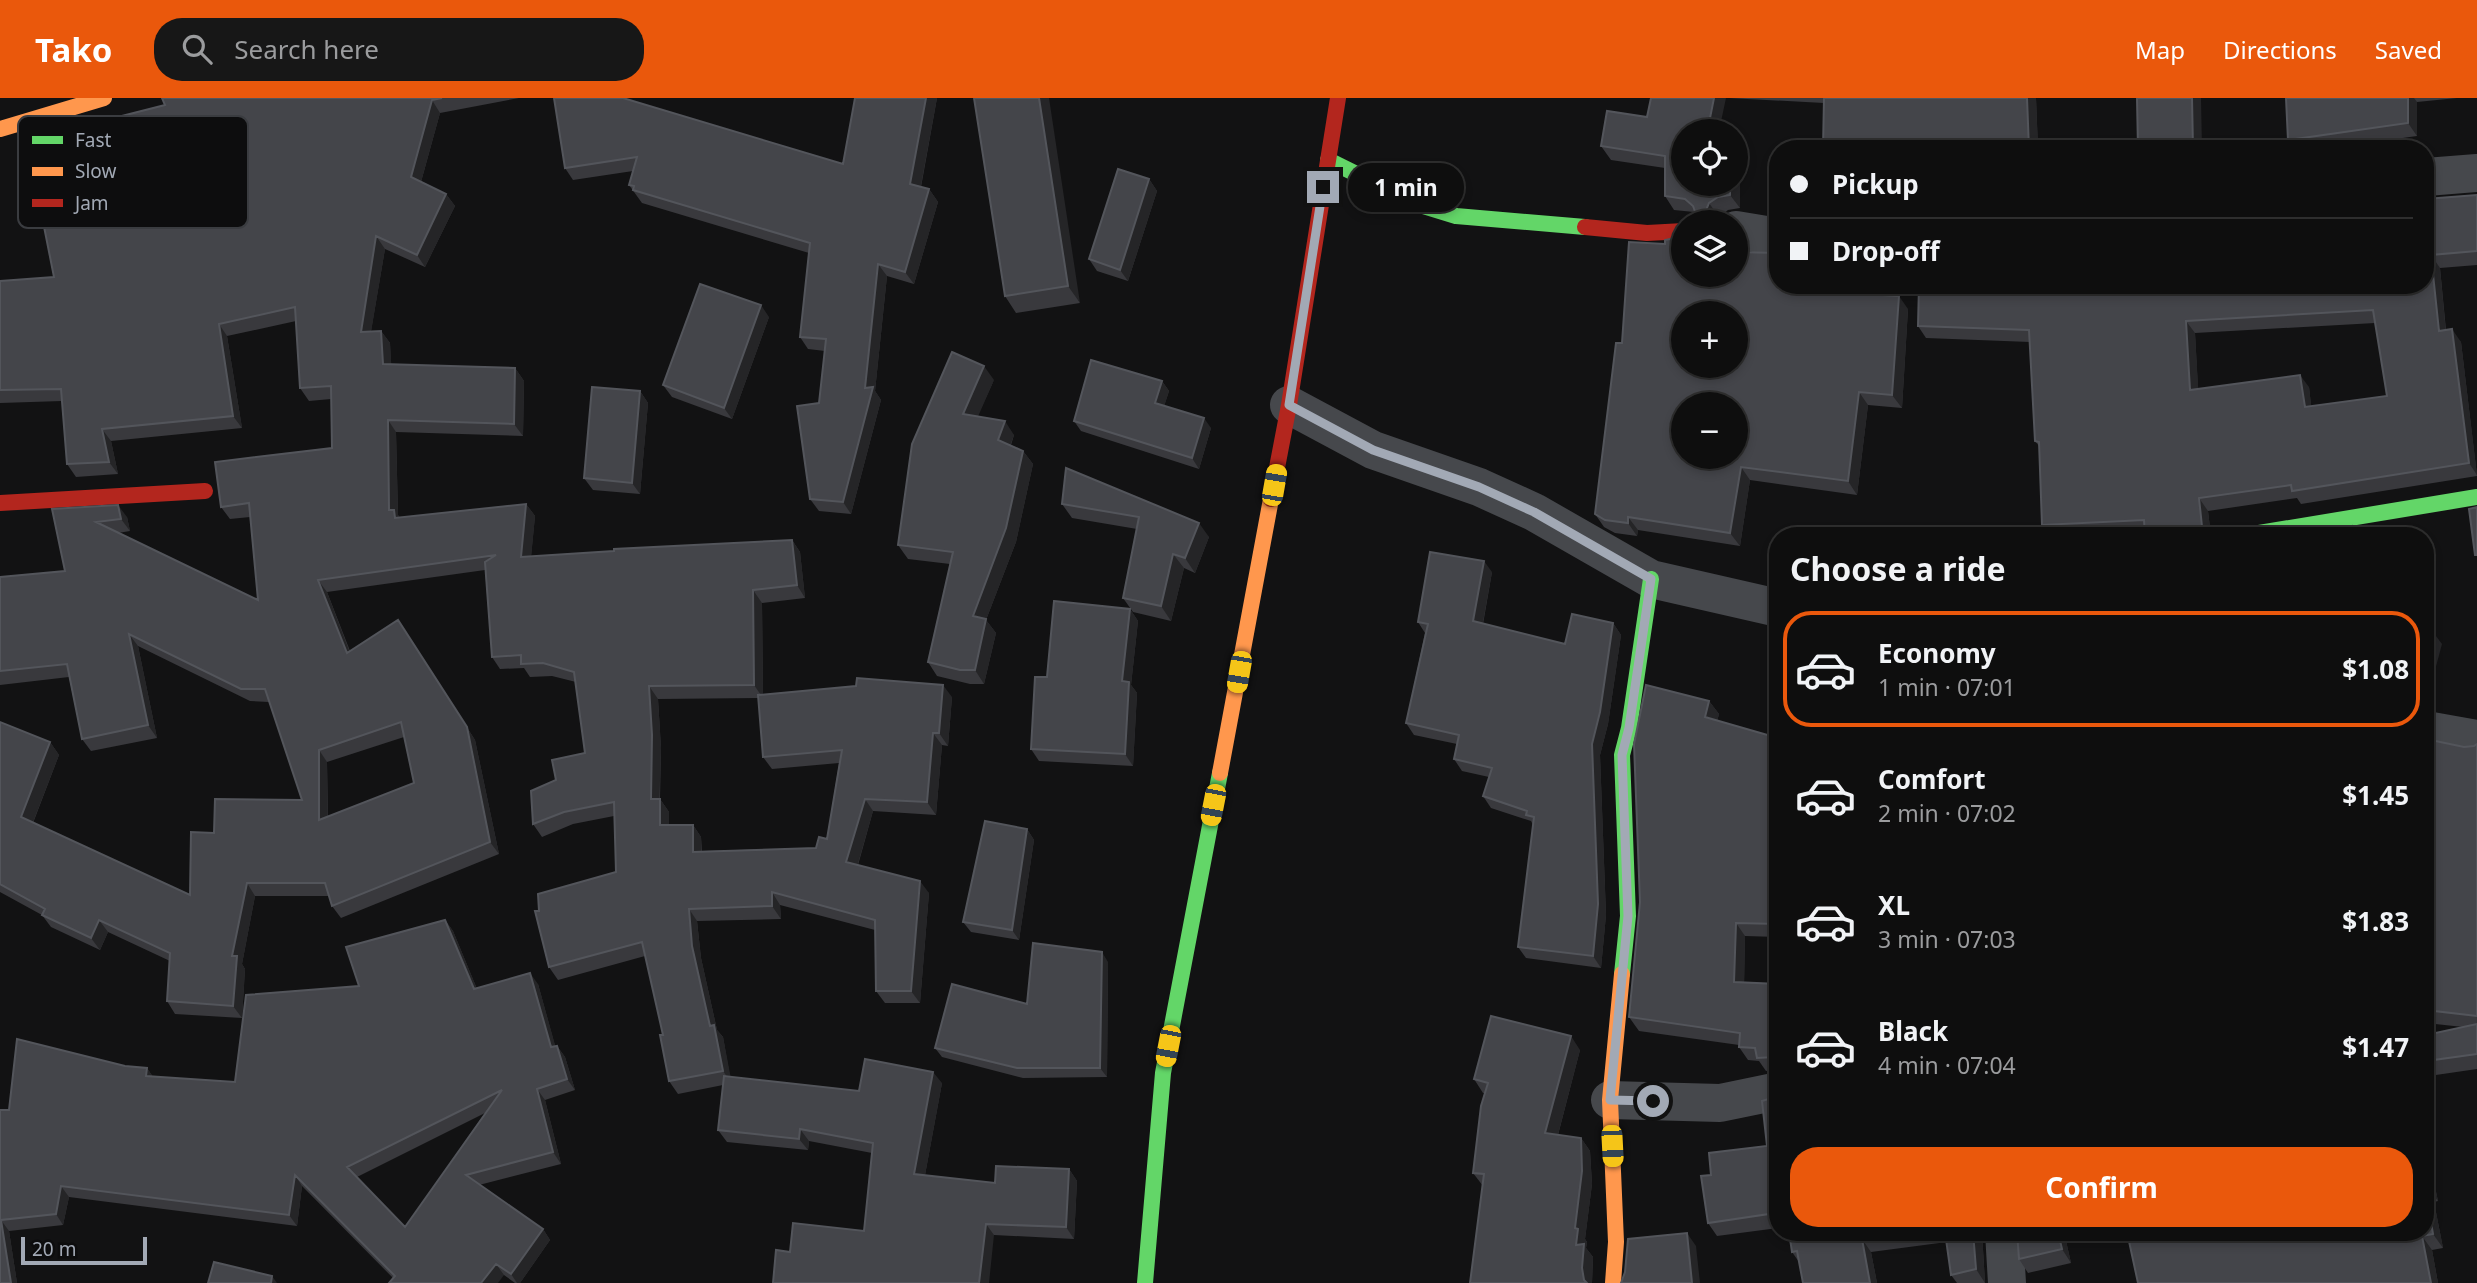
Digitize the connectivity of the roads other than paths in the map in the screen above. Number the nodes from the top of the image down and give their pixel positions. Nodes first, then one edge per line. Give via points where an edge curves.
1 (104, 98) edge
2 (1338, 98) edge
3 (44, 116) edge
4 (18, 124) edge
5 (0, 129) edge
6 (1328, 160) junction
7 (2477, 173) edge
8 (2434, 176) edge
9 (1671, 232) edge
10 (1748, 232) edge
11 (1769, 235) edge
12 (1289, 405) junction
13 (205, 491) dead end
14 (2477, 497) edge
15 (0, 503) edge
16 (2295, 527) edge
17 (1651, 579) junction
18 (1769, 606) edge
19 (2434, 731) edge
20 (2477, 738) edge
21 (1769, 1093) edge
22 (1610, 1100) junction
23 (2005, 1241) edge
24 (1145, 1283) edge
25 (1613, 1283) edge
26 (2007, 1283) edge

1 - 3 street
2 - 6 street
4 - 5 street
6 - 9 street via 1417,204 1456,216
6 - 12 street
7 - 8 street
10 - 11 street
12 - 17 street via 1373,450 1479,487 1534,512
12 - 24 street via 1163,1073
13 - 15 street
14 - 16 street
17 - 18 street
17 - 22 street via 1622,755 1628,916
19 - 20 street
21 - 22 street via 1720,1103
22 - 25 street via 1616,1242
23 - 26 street

